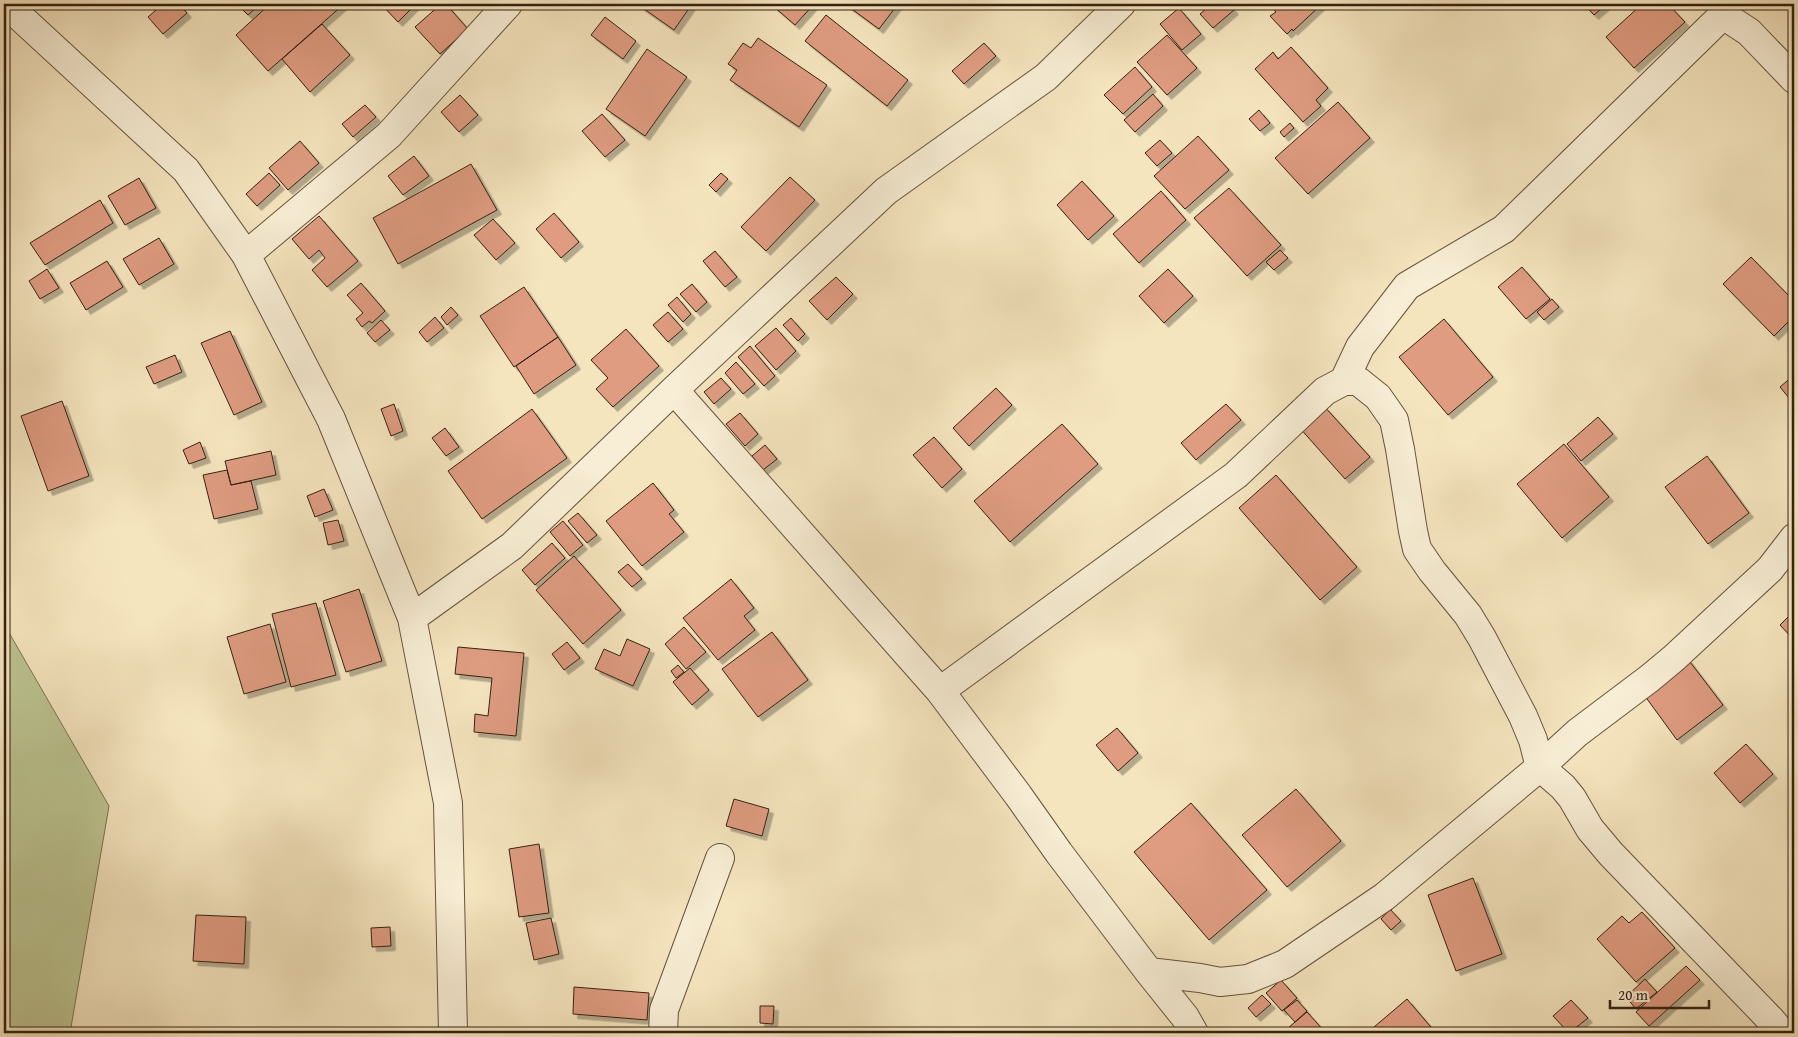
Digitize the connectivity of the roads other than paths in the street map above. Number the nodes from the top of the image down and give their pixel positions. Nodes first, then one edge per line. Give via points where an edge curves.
1 (6, 4) edge
2 (508, 4) edge
3 (1121, 4) edge
4 (1725, 10) edge
5 (1794, 79) edge
6 (246, 255) junction
7 (1344, 381) junction
8 (674, 390) junction
9 (1794, 538) edge
10 (412, 618) junction
11 (940, 691) junction
12 (1540, 767) junction
13 (720, 858) dead end
14 (1149, 972) junction
15 (453, 1033) edge
16 (663, 1033) edge
17 (1194, 1033) edge
18 (1782, 1033) edge

1 - 6 street via 186,170
2 - 6 street via 389,135
3 - 8 street via 1046,77 886,192
4 - 5 street
4 - 7 street via 1504,229 1408,286 1360,347
6 - 10 street via 331,418
7 - 11 street via 1325,391 1236,475
7 - 12 street via 1358,381 1378,396 1394,420 1417,549 1468,614 1482,638 1523,716
8 - 10 street via 512,546
8 - 11 street
9 - 12 street via 1770,570 1674,658 1577,733
10 - 15 street via 448,802
11 - 14 street
12 - 14 street via 1384,897 1285,964 1248,979 1220,982
12 - 18 street via 1572,798 1590,829 1611,854
13 - 16 street via 664,1010
14 - 17 street

